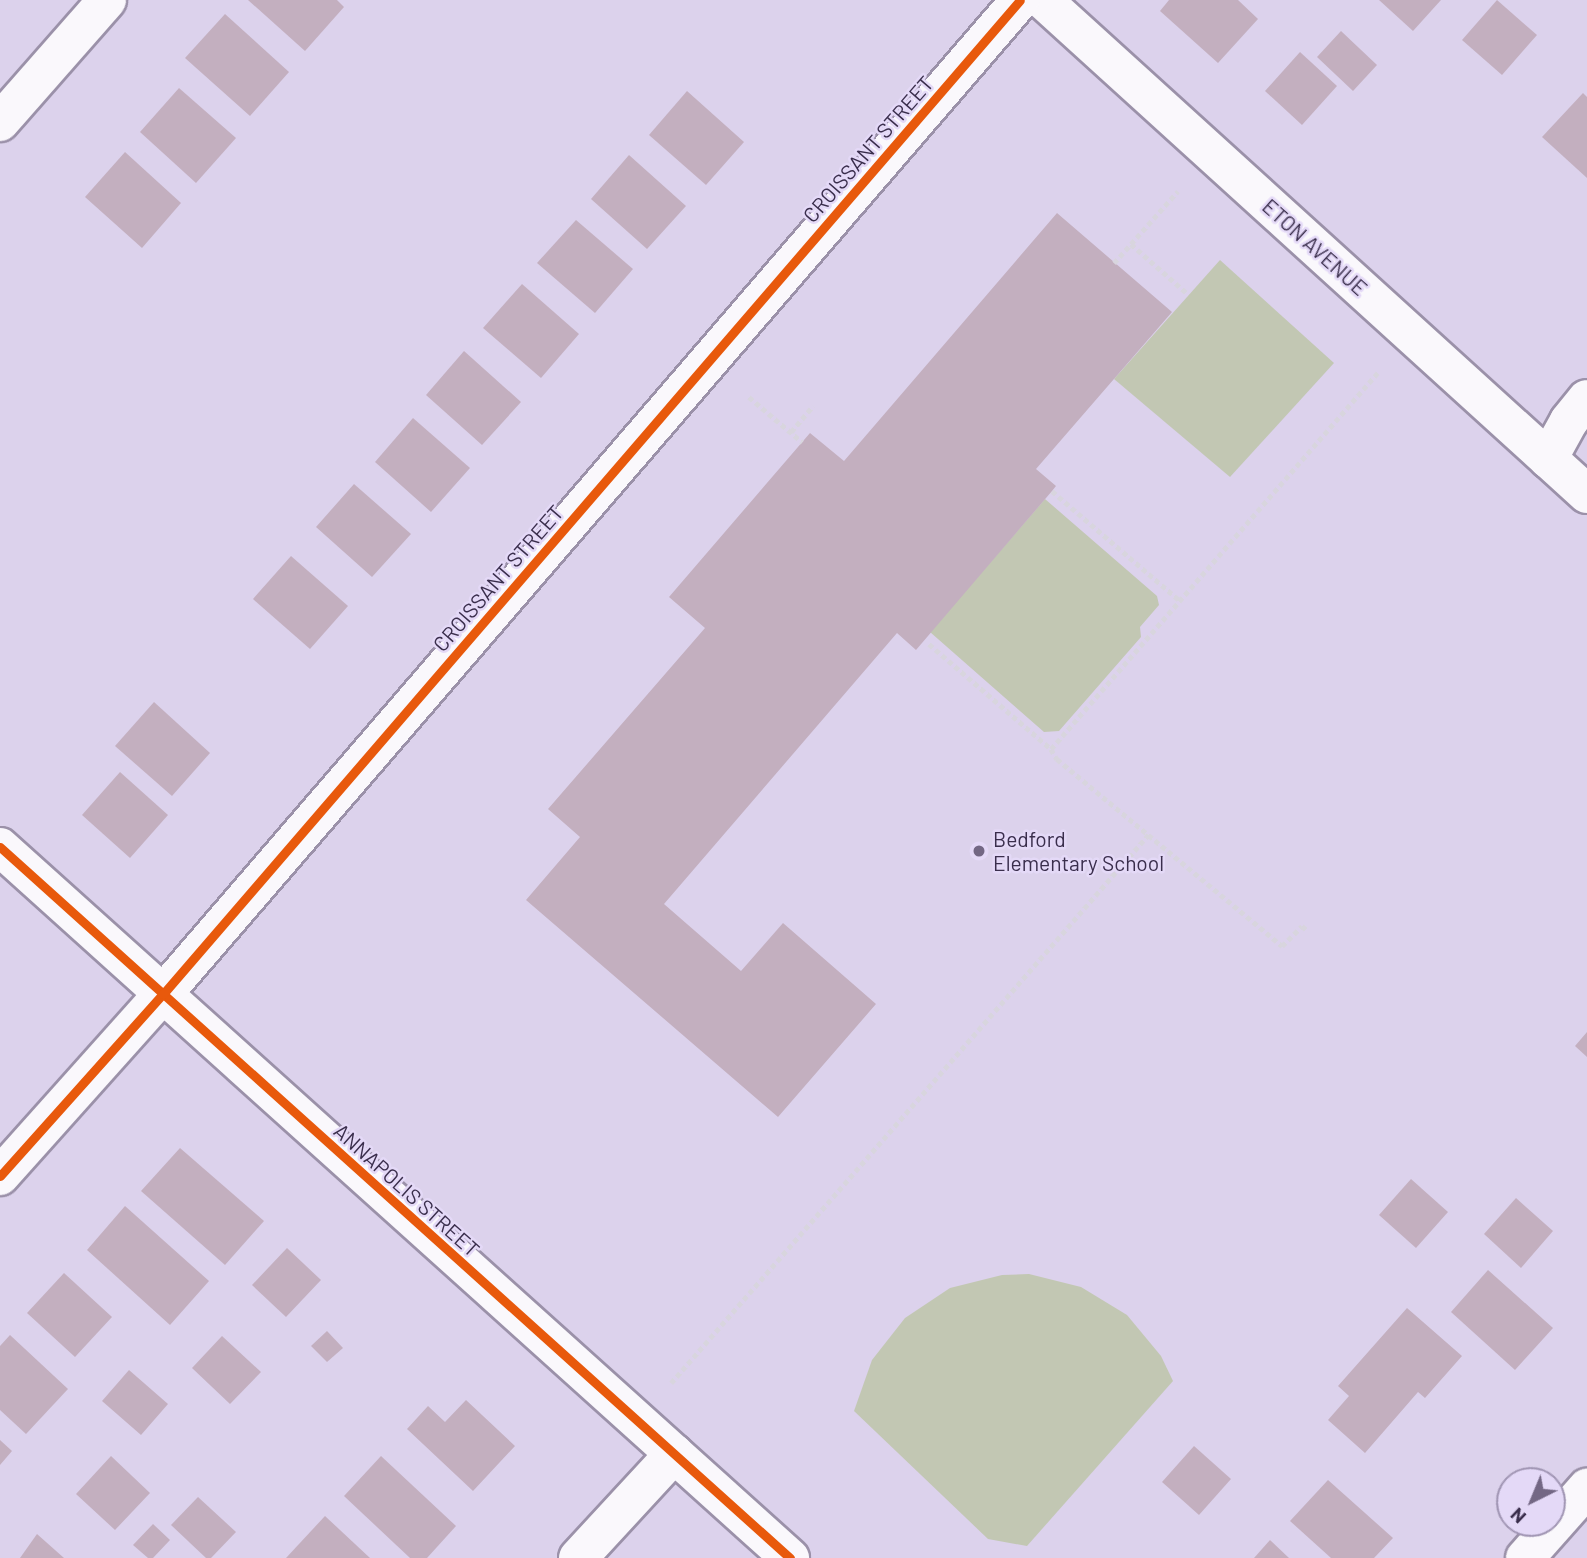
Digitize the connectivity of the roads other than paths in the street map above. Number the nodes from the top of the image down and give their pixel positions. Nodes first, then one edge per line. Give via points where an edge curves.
1 (107, 0) edge
2 (1020, 0) edge
3 (1043, 0) edge
4 (0, 122) edge
5 (1587, 399) edge
6 (1548, 460) junction
7 (1587, 494) edge
8 (0, 847) edge
9 (163, 994) junction
10 (0, 1176) edge
11 (674, 1454) junction
12 (1587, 1488) edge
13 (578, 1558) edge
14 (790, 1558) edge
15 (1525, 1558) edge

1 - 4 street
2 - 9 street, CROISSANT STREET
3 - 6 street, ETON AVENUE
5 - 6 street
6 - 7 street, ETON AVENUE
8 - 9 street, ANNAPOLIS STREET
9 - 10 street, CROISSANT STREET
9 - 11 street, ANNAPOLIS STREET
11 - 13 street
11 - 14 street, ANNAPOLIS STREET
12 - 15 street

